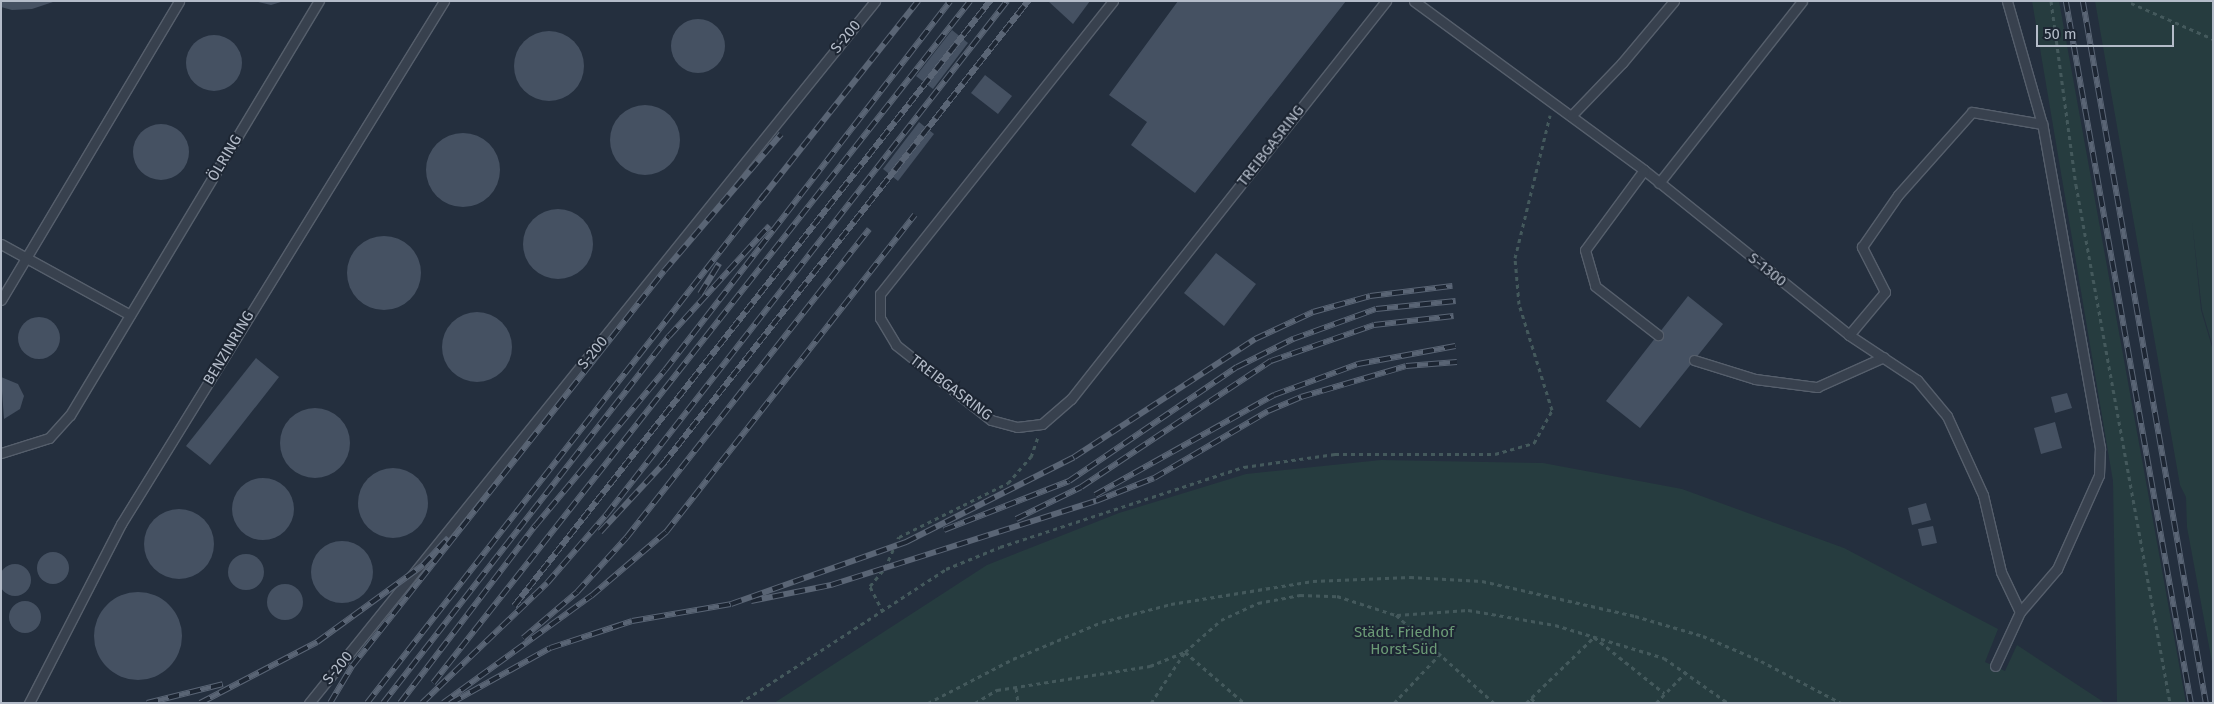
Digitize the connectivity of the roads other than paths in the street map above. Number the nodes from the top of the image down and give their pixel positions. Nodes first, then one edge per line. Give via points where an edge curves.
1 (178, 1) edge
2 (319, 1) edge
3 (444, 1) edge
4 (875, 1) edge
5 (1112, 1) edge
6 (1386, 1) edge
7 (1414, 1) edge
8 (1674, 1) edge
9 (1802, 1) edge
10 (2007, 1) edge
11 (1571, 116) junction
12 (2042, 124) junction
13 (1644, 170) junction
14 (1659, 184) junction
15 (1, 244) edge
16 (25, 258) junction
17 (1, 300) edge
18 (130, 315) junction
19 (1658, 335) dead end
20 (1849, 335) junction
21 (1884, 357) junction
22 (1694, 360) dead end
23 (1, 453) edge
24 (2020, 612) junction
25 (1994, 666) dead end
26 (29, 703) edge
27 (309, 703) edge

1 - 16 lane
2 - 18 lane, ÖLRING
3 - 26 lane, BENZINRING via 121,524
4 - 27 lane, S-200
5 - 6 lane, TREIBGASRING via 880,294 880,318 896,345 991,420 1017,427 1042,424 1070,398
7 - 11 lane, S-1300
8 - 11 lane via 1622,63
9 - 14 lane
10 - 12 lane
11 - 13 lane, S-1300
12 - 20 lane via 1972,112 1898,195 1862,247 1885,292
12 - 24 lane via 2094,410 2099,475 2057,569
13 - 14 lane, S-1300
13 - 19 lane via 1585,250 1595,286
14 - 20 lane, S-1300
15 - 16 lane
16 - 17 lane
16 - 18 lane
18 - 23 lane, ÖLRING via 70,416 49,438
20 - 21 lane, S-1300
21 - 22 lane via 1817,387 1755,379
21 - 24 lane, S-1300 via 1917,380 1947,416 1983,495 2002,572
24 - 25 lane

